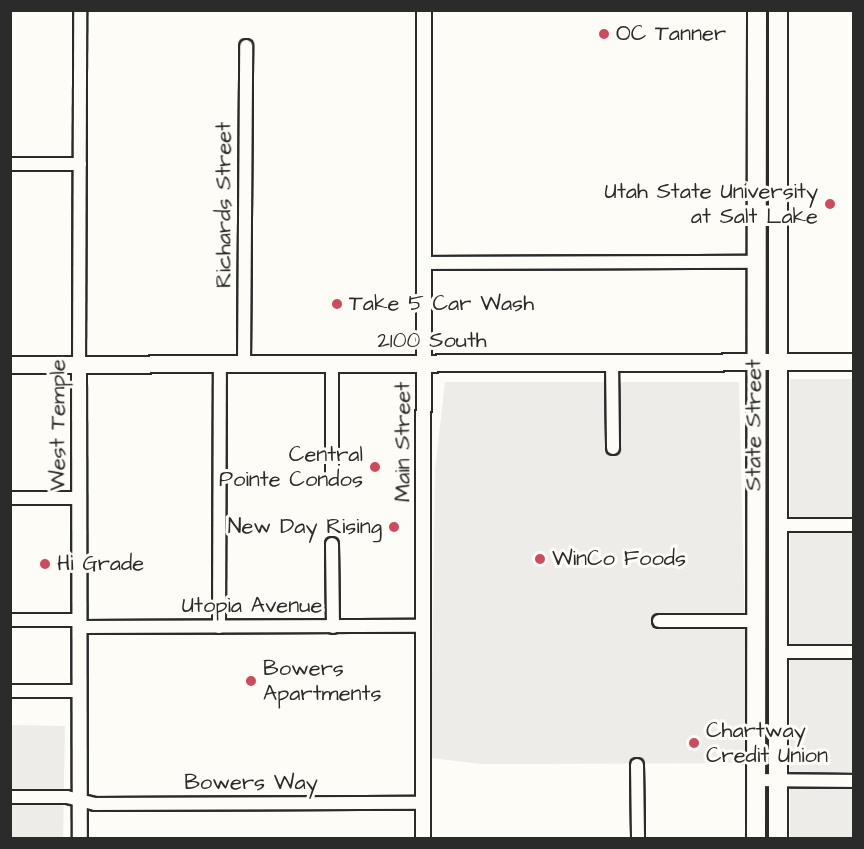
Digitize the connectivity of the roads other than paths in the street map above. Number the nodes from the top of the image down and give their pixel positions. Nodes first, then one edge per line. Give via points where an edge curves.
1 (80, 10) edge
2 (424, 10) edge
3 (757, 10) edge
4 (778, 10) edge
5 (246, 46) dead end
6 (10, 164) edge
7 (80, 164) junction
8 (756, 262) junction
9 (424, 263) junction
10 (756, 361) junction
11 (777, 361) junction
12 (612, 362) junction
13 (854, 362) edge
14 (424, 363) junction
15 (220, 364) junction
16 (244, 364) junction
17 (332, 364) junction
18 (10, 365) edge
19 (79, 365) junction
20 (613, 448) dead end
21 (332, 478) dead end
22 (10, 498) edge
23 (80, 498) junction
24 (778, 525) junction
25 (854, 525) edge
26 (332, 544) dead end
27 (10, 620) edge
28 (659, 621) dead end
29 (756, 621) junction
30 (80, 624) junction
31 (424, 626) junction
32 (219, 627) junction
33 (333, 627) junction
34 (778, 652) junction
35 (854, 652) edge
36 (10, 691) edge
37 (80, 691) junction
38 (778, 697) junction
39 (637, 765) dead end
40 (755, 780) junction
41 (778, 781) junction
42 (854, 781) edge
43 (10, 797) edge
44 (80, 800) junction
45 (423, 803) junction
46 (80, 838) edge
47 (423, 838) edge
48 (638, 838) edge
49 (756, 838) edge
50 (778, 838) edge

1 - 7 street, West Temple
2 - 9 street, Main Street
3 - 8 main road, State Street
4 - 11 main road, State Street
5 - 16 street, Richards Street
6 - 7 street
7 - 19 street, West Temple
8 - 9 street
8 - 10 main road, State Street
9 - 14 street, Main Street
10 - 11 main road, 2100 South
10 - 12 main road, 2100 South
10 - 29 main road, State Street
11 - 13 main road, 2100 South
11 - 24 main road, State Street
12 - 14 main road, 2100 South
12 - 20 street
14 - 17 main road, 2100 South
14 - 31 street, Main Street
15 - 16 main road, 2100 South
15 - 19 main road, 2100 South
15 - 32 street
16 - 17 main road, 2100 South
17 - 21 street
18 - 19 main road, 2100 South
19 - 23 street, West Temple
22 - 23 street
23 - 30 street, West Temple
24 - 25 street
24 - 34 main road, State Street
26 - 33 street
27 - 30 street, Utopia Avenue
28 - 29 street
29 - 38 main road via 765,630 769,690
29 - 40 main road, State Street
30 - 32 street, Utopia Avenue
30 - 37 street, West Temple
31 - 33 street, Utopia Avenue
31 - 45 street, Main Street
32 - 33 street, Utopia Avenue
34 - 35 street
34 - 38 main road, State Street
36 - 37 street
37 - 44 street, West Temple
38 - 41 main road, State Street
39 - 48 street
40 - 41 street
40 - 49 main road, State Street
41 - 42 street
41 - 50 main road, State Street
43 - 44 street, Bowers Way
44 - 45 street, Bowers Way via 95,804
44 - 46 street, West Temple
45 - 47 street, Main Street

